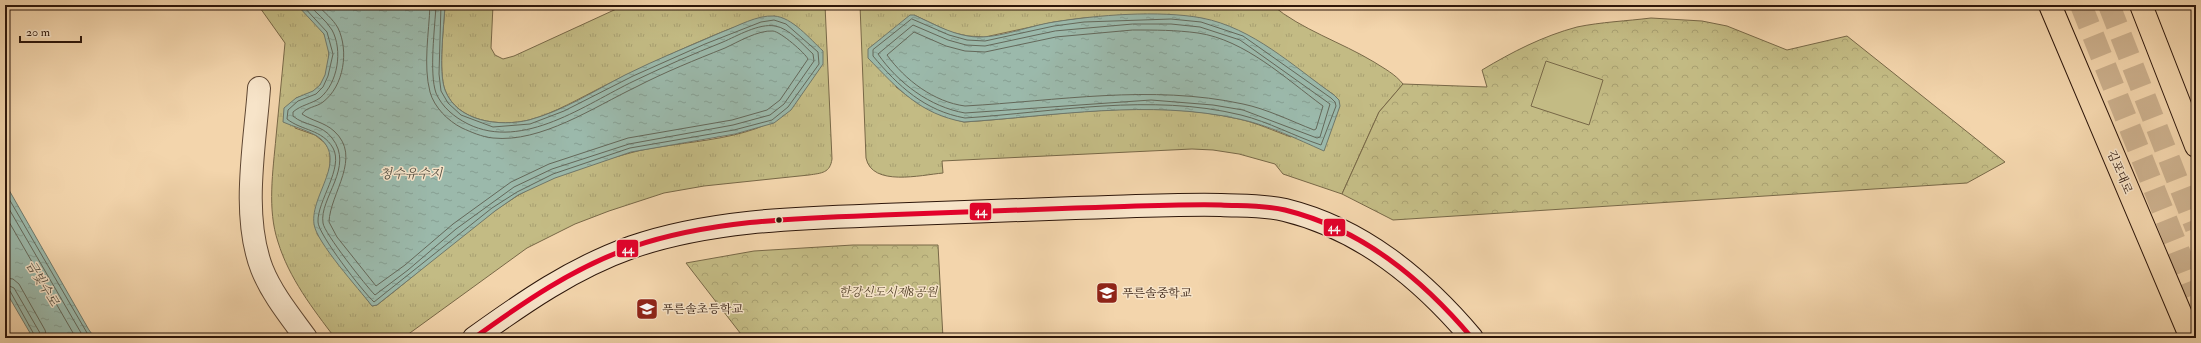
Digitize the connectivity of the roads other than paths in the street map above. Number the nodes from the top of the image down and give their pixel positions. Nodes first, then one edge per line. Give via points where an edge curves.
1 (2050, 5) edge
2 (2141, 5) edge
3 (259, 88) dead end
4 (2196, 146) edge
5 (306, 338) edge
6 (474, 338) edge
7 (1472, 338) edge
8 (2191, 338) edge

1 - 8 main road, 김포대로
2 - 4 main road
3 - 5 street via 251,207 254,240 272,290
6 - 7 street via 530,298 584,267 632,247 669,236 712,228 802,218 1188,205 1261,206 1284,210 1339,230 1399,264 1449,310

